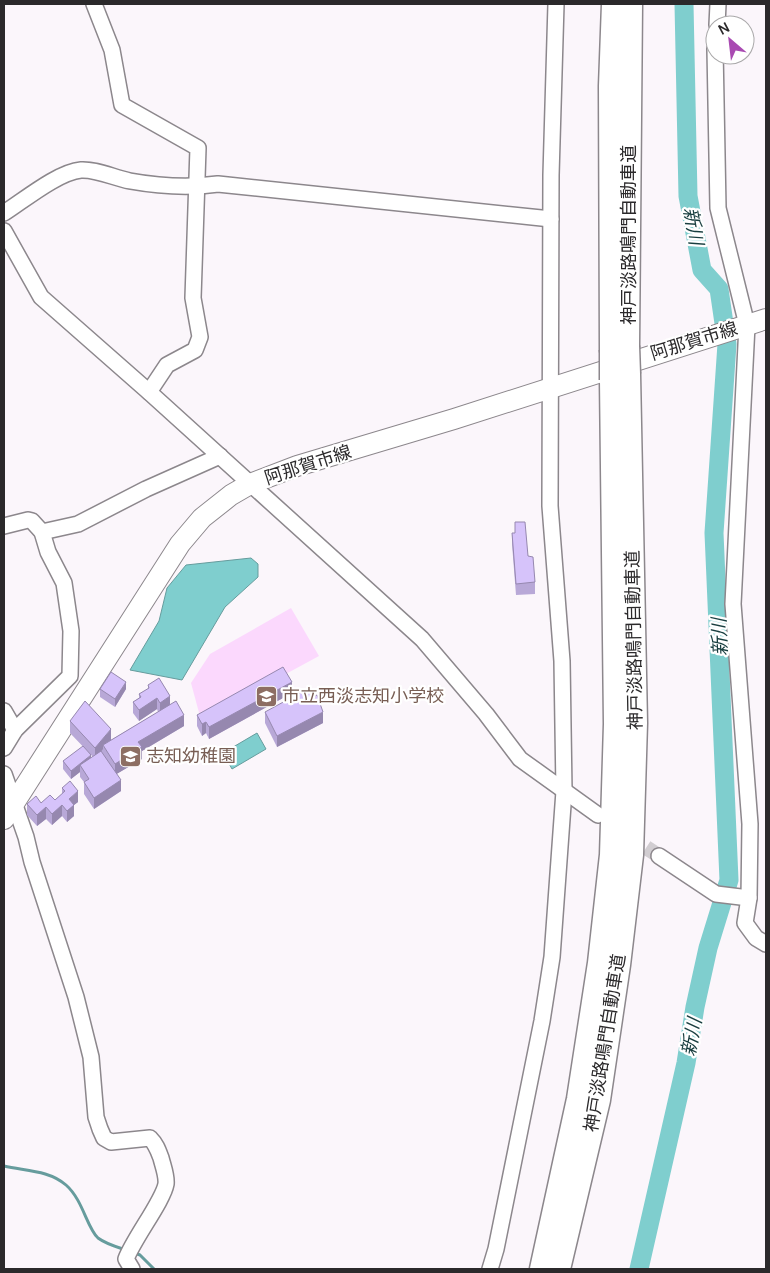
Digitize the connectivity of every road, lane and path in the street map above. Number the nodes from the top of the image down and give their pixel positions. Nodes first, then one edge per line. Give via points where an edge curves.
1 (94, 4) edge
2 (556, 4) edge
3 (613, 4) edge
4 (632, 4) edge
5 (715, 65) edge
6 (198, 187) junction
7 (4, 213) edge
8 (552, 219) junction
9 (4, 231) edge
10 (766, 319) edge
11 (742, 326) junction
12 (620, 348) junction
13 (620, 377) junction
14 (551, 387) junction
15 (149, 392) junction
16 (220, 456) junction
17 (250, 484) junction
18 (4, 526) edge
19 (42, 532) junction
20 (70, 676) junction
21 (93, 680) junction
22 (4, 711) edge
23 (14, 730) junction
24 (4, 748) edge
25 (4, 774) edge
26 (564, 791) junction
27 (14, 801) junction
28 (598, 814) dead end
29 (4, 819) edge
30 (659, 856) tunnel mouth
31 (742, 897) junction
32 (766, 944) edge
33 (130, 1257) edge
34 (490, 1269) edge
35 (541, 1269) edge
36 (560, 1269) edge

1 - 6 street via 112,50 122,105 198,148
2 - 8 street
3 - 12 highway, 神戸淡路鳴門自動車道 via 610,86
4 - 12 highway, 神戸淡路鳴門自動車道
5 - 11 street via 718,208
6 - 7 street via 130,181 80,170 39,188
6 - 8 street via 218,184
6 - 15 street via 193,298 200,337 195,350 167,365
8 - 14 street
9 - 15 street via 41,297
10 - 11 main road, 阿那賀市線
11 - 14 main road, 阿那賀市線
11 - 31 street via 733,604 750,824
12 - 13 highway, 神戸淡路鳴門自動車道, bridge
13 - 35 highway, 神戸淡路鳴門自動車道 via 611,855 599,963 578,1099
13 - 36 highway, 神戸淡路鳴門自動車道 via 636,723 632,855 599,1100
14 - 17 main road, 阿那賀市線 via 454,420 297,466
14 - 26 street via 550,506 562,661
15 - 16 street
16 - 17 street
16 - 19 street via 78,524
17 - 21 main road, 阿那賀市線 via 202,518 180,544
17 - 26 street via 422,639 520,759
18 - 19 street via 28,520
19 - 20 street via 64,583 71,632
20 - 21 street
20 - 23 street
21 - 27 main road, 阿那賀市線
22 - 23 street
23 - 24 street
25 - 27 street
26 - 28 street
26 - 34 street via 552,957 542,1022
27 - 29 main road, 阿那賀市線
27 - 33 street via 76,997 91,1057 100,1129 104,1138 111,1142 150,1138 158,1148 166,1176 162,1194
30 - 31 street via 716,894
31 - 32 street via 744,923 756,938

